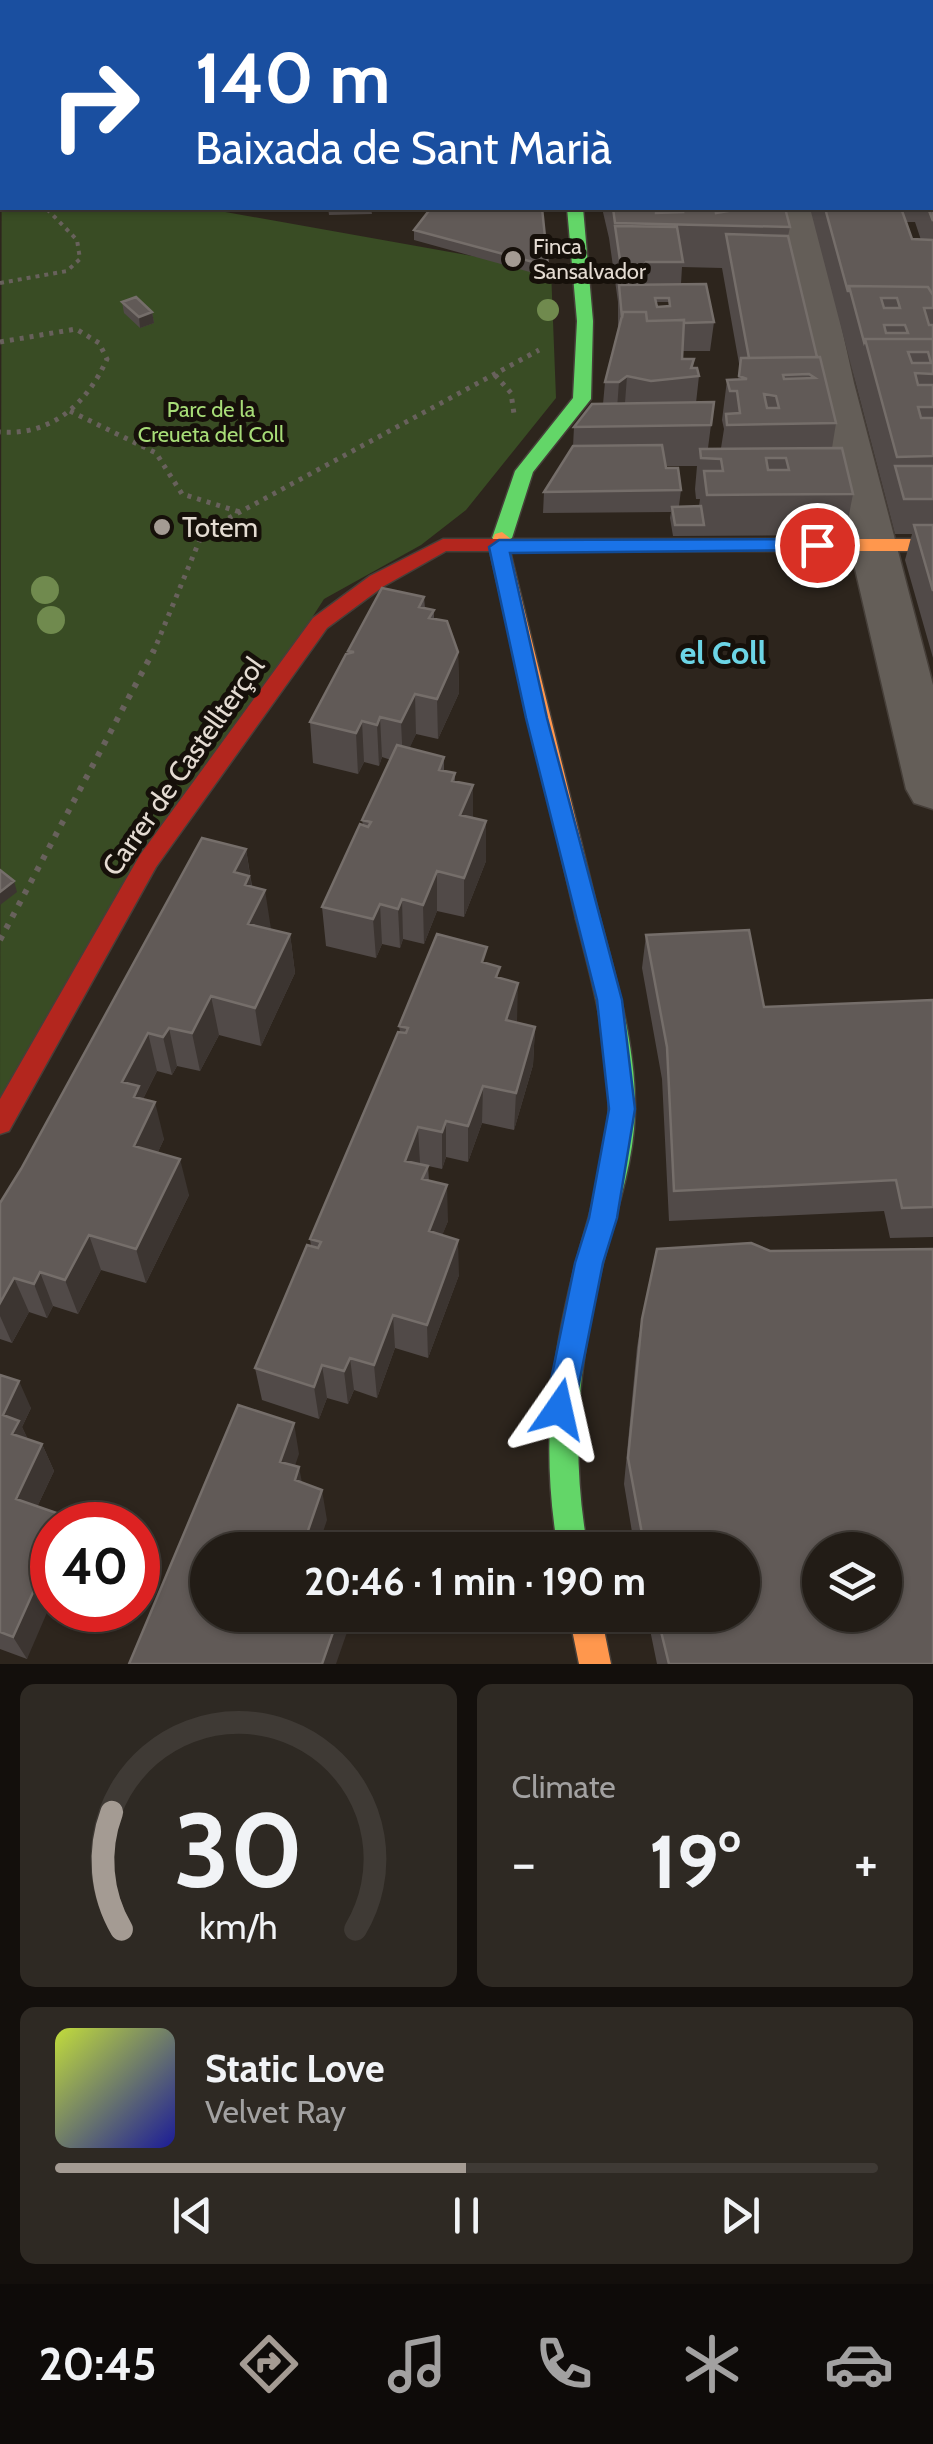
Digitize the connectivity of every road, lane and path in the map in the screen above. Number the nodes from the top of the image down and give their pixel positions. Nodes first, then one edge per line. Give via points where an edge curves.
1 (48, 210) edge
2 (576, 210) edge
3 (796, 210) edge
4 (0, 283) edge
5 (0, 342) edge
6 (542, 349) dead end
7 (495, 375) junction
8 (511, 393) dead end
9 (70, 411) junction
10 (0, 432) edge
11 (241, 512) junction
12 (875, 545) junction
13 (933, 545) edge
14 (499, 547) junction
15 (933, 789) edge
16 (0, 940) edge
17 (0, 1122) edge
18 (569, 1532) edge
19 (589, 1632) edge
20 (595, 1664) edge

1 - 4 path via 77,240 80,259 67,271
2 - 14 street via 585,321 582,399 524,471
3 - 12 street
5 - 9 path via 79,326 92,334 108,359 100,381
6 - 7 path
7 - 8 path
7 - 11 path
9 - 10 path via 17,436
9 - 11 path via 156,453 182,494
11 - 16 path via 203,532 162,642
12 - 13 street, Carrer de Castellterçol
12 - 14 street, Carrer de Castellterçol
12 - 15 street
14 - 17 street, Carrer de Castellterçol via 443,545 320,623 148,862
14 - 18 street via 609,1000 622,1109 559,1409
19 - 20 street

